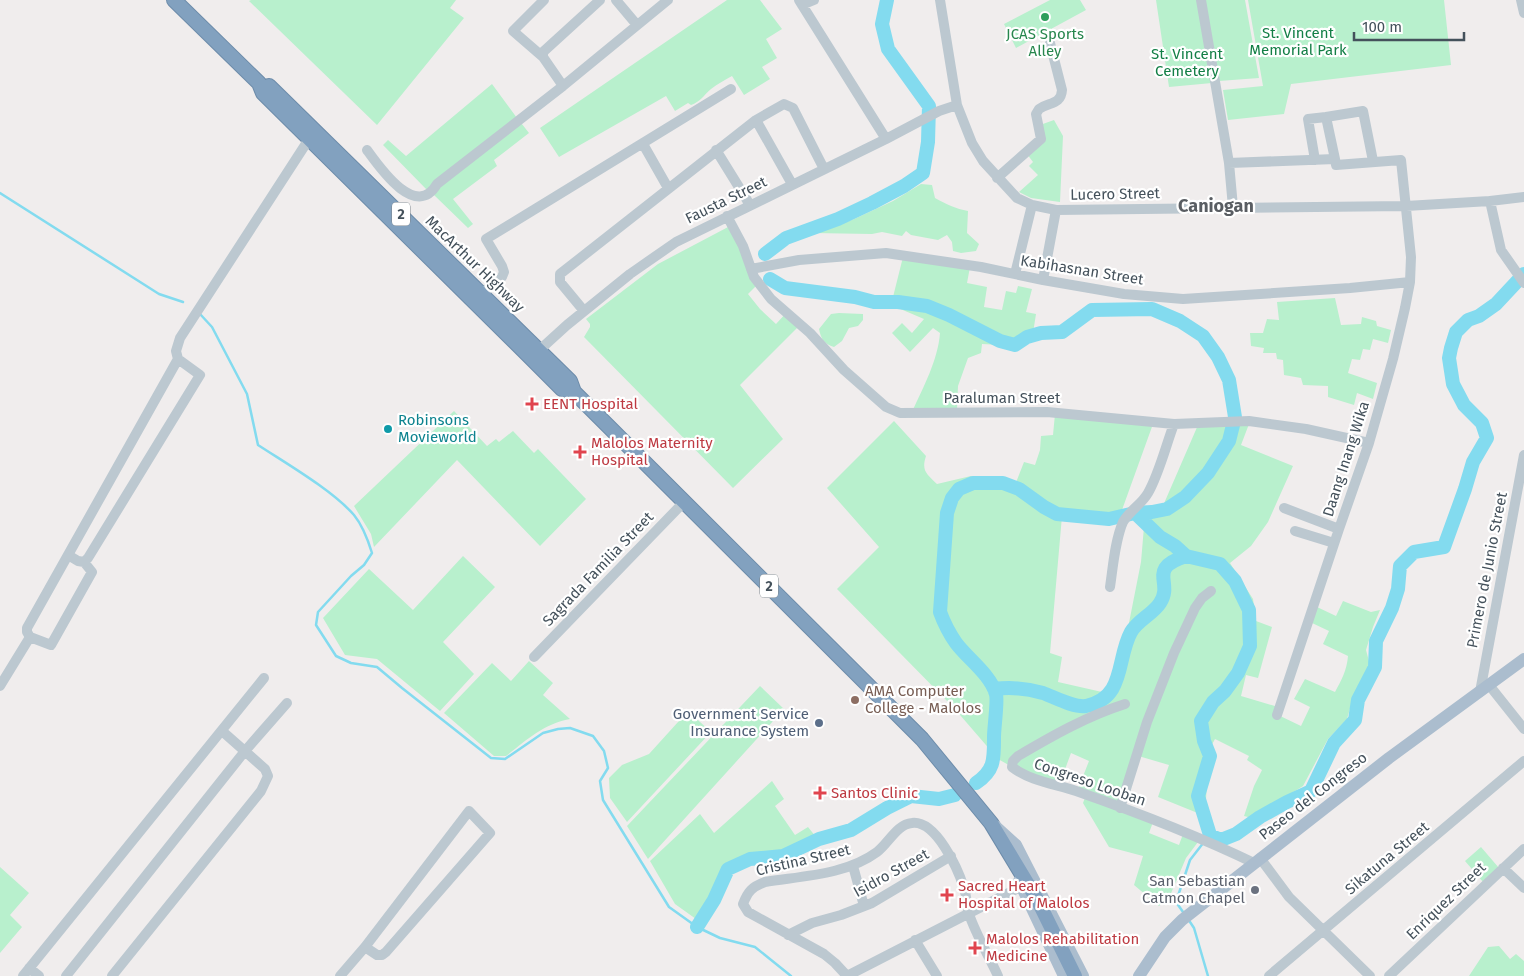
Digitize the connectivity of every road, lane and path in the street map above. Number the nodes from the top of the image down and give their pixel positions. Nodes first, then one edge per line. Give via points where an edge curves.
1 (174, 0) edge
2 (544, 0) edge
3 (600, 0) edge
4 (616, 0) edge
5 (668, 0) edge
6 (814, 0) edge
7 (940, 0) edge
8 (1200, 0) edge
9 (1522, 0) edge
10 (800, 3) edge
11 (1524, 13) edge
12 (637, 25) junction
13 (1050, 43) dead end
14 (543, 57) junction
15 (259, 83) junction
16 (563, 86) junction
17 (731, 90) dead end
18 (957, 105) junction
19 (1326, 117) junction
20 (756, 120) junction
21 (309, 139) junction
22 (886, 139) junction
23 (643, 144) junction
24 (366, 150) dead end
25 (716, 150) junction
26 (1335, 159) junction
27 (1315, 160) junction
28 (1373, 161) junction
29 (1229, 162) junction
30 (824, 169) junction
31 (997, 178) junction
32 (792, 184) junction
33 (668, 188) junction
34 (1524, 197) edge
35 (1490, 201) junction
36 (750, 205) junction
37 (1032, 206) junction
38 (1406, 206) junction
39 (1233, 207) junction
40 (1056, 210) junction
41 (728, 216) junction
42 (445, 265) junction
43 (751, 269) junction
44 (1014, 274) junction
45 (1043, 280) junction
46 (1410, 282) junction
47 (1524, 283) edge
48 (482, 294) junction
49 (584, 311) junction
50 (535, 354) junction
51 (178, 359) junction
52 (1174, 424) junction
53 (1369, 443) junction
54 (1524, 455) edge
55 (684, 502) junction
56 (1284, 508) dead end
57 (1513, 510) junction
58 (1524, 513) edge
59 (1339, 529) junction
60 (1295, 531) dead end
61 (1334, 543) junction
62 (68, 555) junction
63 (84, 562) junction
64 (1110, 587) dead end
65 (1212, 591) dead end
66 (30, 636) junction
67 (534, 657) dead end
68 (1524, 659) edge
69 (264, 678) dead end
70 (0, 686) edge
71 (1485, 688) junction
72 (286, 702) dead end
73 (1125, 704) dead end
74 (1277, 715) dead end
75 (1524, 729) edge
76 (222, 731) junction
77 (245, 751) junction
78 (1524, 761) edge
79 (1120, 808) junction
80 (991, 823) junction
81 (1524, 849) edge
82 (951, 856) junction
83 (1257, 860) junction
84 (853, 866) junction
85 (1503, 868) junction
86 (1022, 879) junction
87 (1524, 888) edge
88 (864, 906) junction
89 (968, 913) junction
90 (1324, 931) junction
91 (788, 935) junction
92 (915, 940) junction
93 (365, 947) junction
94 (26, 972) edge
95 (39, 976) edge
96 (66, 976) edge
97 (112, 976) edge
98 (340, 976) edge
99 (847, 976) edge
100 (936, 976) edge
101 (998, 976) edge
102 (1064, 976) edge
103 (1075, 976) edge
104 (1083, 976) edge
105 (1139, 976) edge
106 (1269, 976) edge
107 (1370, 976) edge
108 (1390, 976) edge

1 - 15 highway, MacArthur Highway / 2
2 - 14 street via 513,32
3 - 14 street via 546,48
4 - 12 street
5 - 12 street
6 - 10 street
7 - 18 street, Lucero Street
8 - 29 street
9 - 11 street
10 - 22 street
12 - 16 street
13 - 31 street via 1062,96 1036,114 1041,139
14 - 16 street
15 - 21 highway, MacArthur Highway / 2 via 263,93
15 - 42 highway, MacArthur Highway / 2 via 269,86
16 - 24 street via 426,196 411,194 388,179
17 - 23 street
18 - 22 street, Fausta Street
18 - 31 street, Lucero Street via 972,143
19 - 26 street
19 - 27 street via 1308,119
19 - 28 street via 1363,111
20 - 25 street
20 - 30 street via 784,104 793,108
20 - 32 street
21 - 42 highway, MacArthur Highway / 2
21 - 51 street via 191,318 178,343
22 - 30 street, Fausta Street
23 - 33 street
23 - 48 street via 486,239 504,272
25 - 33 street
25 - 36 street
26 - 27 street
26 - 28 street via 1336,165
27 - 29 street
28 - 38 street, Daang Inang Wika via 1401,160
29 - 39 street
30 - 32 street, Fausta Street
31 - 37 street, Lucero Street via 1017,198
32 - 36 street, Fausta Street
33 - 49 street via 560,274 560,282
34 - 35 street, Lucero Street
35 - 38 street, Lucero Street
35 - 47 street via 1501,250
36 - 41 street, Fausta Street
37 - 40 street, Lucero Street
37 - 44 street
38 - 39 street, Lucero Street
38 - 46 street, Daang Inang Wika
39 - 40 street, Lucero Street
40 - 45 street
41 - 43 street, Paraluman Street
41 - 49 street, Fausta Street via 676,242
42 - 48 highway, MacArthur Highway / 2
42 - 50 highway, MacArthur Highway / 2
43 - 44 street, Kabihasnan Street via 799,260 886,253
43 - 52 street, Paraluman Street via 771,299 810,333 844,370 886,407 900,413 1047,412
44 - 45 street, Kabihasnan Street
45 - 46 street, Kabihasnan Street via 1124,294 1182,299
46 - 53 street, Daang Inang Wika via 1393,360
48 - 50 highway, MacArthur Highway / 2
49 - 50 street, Fausta Street
50 - 55 highway, MacArthur Highway / 2 via 570,381 574,392
51 - 62 street
51 - 63 street via 200,375
52 - 53 street, Paraluman Street via 1249,421
52 - 64 street via 1149,490 1124,522
53 - 59 street, Daang Inang Wika
54 - 57 street, Primero de Junio Street
55 - 67 street, Sagrada Familia Street
55 - 80 highway, MacArthur Highway / 2 via 908,723
56 - 59 street
57 - 58 street
57 - 71 street, Primero de Junio Street
59 - 61 street, Daang Inang Wika
60 - 61 street
61 - 74 street, Daang Inang Wika
62 - 63 street
62 - 66 street via 28,628
63 - 66 street via 92,572 51,645
65 - 79 street via 1195,608 1174,653 1147,722
66 - 70 street
68 - 71 main road, Paseo del Congreso
69 - 76 street
71 - 75 street
71 - 83 main road, Paseo del Congreso
72 - 77 street
73 - 79 street, Congreso Looban via 1052,735 1018,756 1012,767 1019,773
76 - 77 street
76 - 94 street
77 - 96 street
77 - 97 street via 265,769 268,776 261,791
78 - 90 street, Sikatuna Street
79 - 83 street, Congreso Looban
80 - 86 highway, MacArthur Highway / 2
80 - 104 main road, MacArthur Highway via 1016,845
81 - 85 street, Enriquez Street
82 - 84 street, Cristina Street via 925,826 912,823 902,827 878,851
82 - 88 street, Isidro Street
82 - 89 street via 965,890
83 - 90 street
83 - 105 main road, Paseo del Congreso via 1165,937
84 - 88 street
84 - 91 street, Cristina Street via 765,882 750,889 743,904 748,912
85 - 87 street
85 - 108 street, Enriquez Street
86 - 89 street
86 - 102 main road, MacArthur Highway
86 - 103 highway, MacArthur Highway / 2 via 1038,900
88 - 91 street, Isidro Street via 812,923
89 - 92 street
89 - 101 street
90 - 106 street, Sikatuna Street
90 - 107 street
91 - 99 street via 824,954
92 - 99 street
92 - 100 street
93 - 93 street via 382,956 490,833 469,811
93 - 98 street
94 - 95 street

